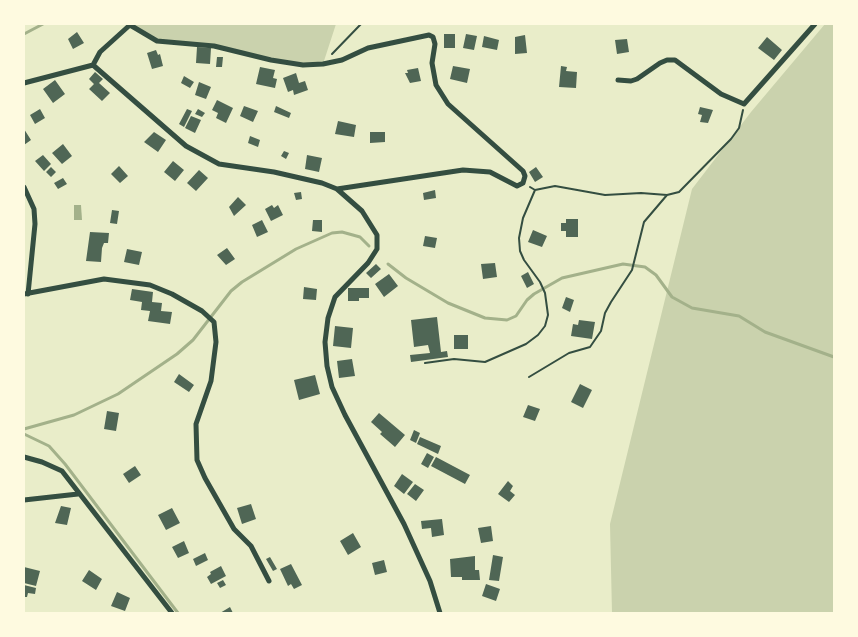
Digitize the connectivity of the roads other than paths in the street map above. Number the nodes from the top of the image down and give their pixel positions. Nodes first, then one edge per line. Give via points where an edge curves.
1 (130, 24) edge
2 (815, 24) edge
3 (93, 65) junction
4 (618, 80) dead end
5 (24, 83) edge
6 (24, 187) edge
7 (337, 189) junction
8 (26, 294) edge
9 (24, 457) edge
10 (78, 494) junction
11 (24, 500) edge
12 (269, 581) dead end
13 (172, 613) edge
14 (440, 613) edge

1 - 3 street via 100,52
1 - 7 street via 157,41 214,46 303,65 342,60 368,48 424,35 433,38 432,63 436,85 448,104 525,176 523,183 513,184 490,172 463,170
2 - 4 street via 744,104 721,94 675,60 660,63 638,79
3 - 5 street
3 - 7 street via 186,146 220,164 274,172
6 - 8 street via 34,209 36,224
7 - 14 street via 362,211 376,234 377,249 336,297 328,318 325,342 332,387 408,532
8 - 12 street via 104,279 150,285 172,294 214,322 216,342 211,381 196,424 198,460 234,529 251,546
9 - 10 street via 62,471
10 - 11 street
10 - 13 street

